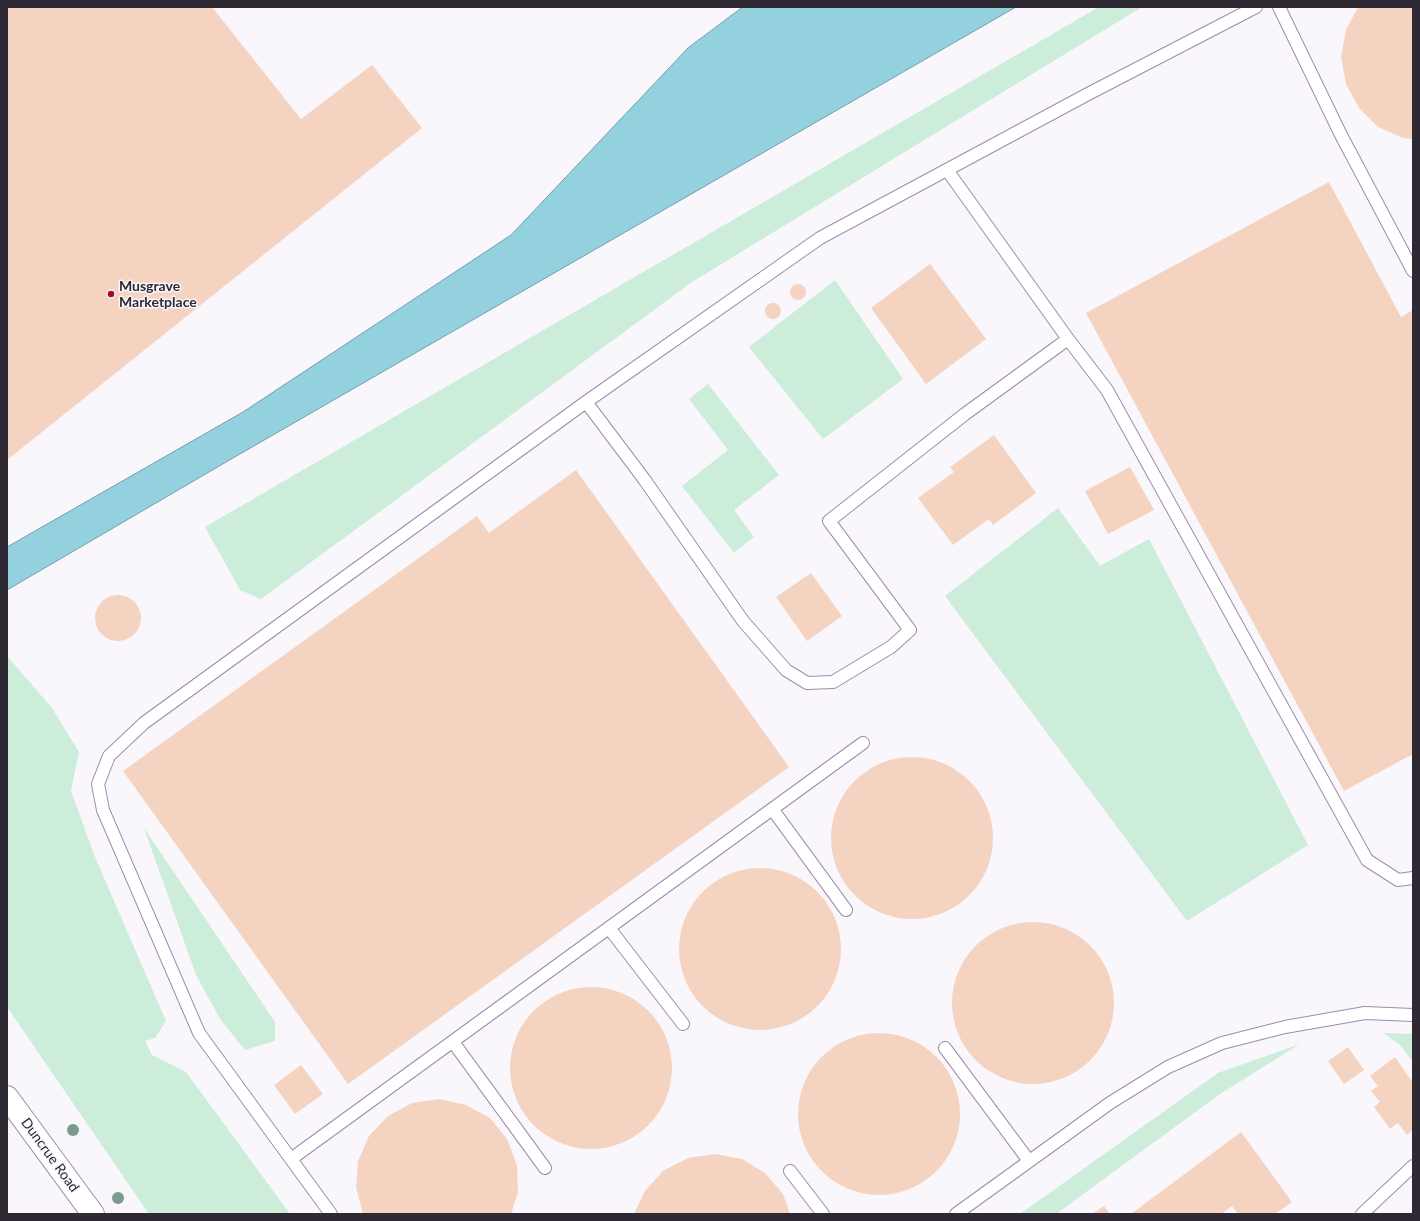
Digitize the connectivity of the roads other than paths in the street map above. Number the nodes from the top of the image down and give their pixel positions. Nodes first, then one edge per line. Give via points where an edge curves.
1 (1256, 7) edge
2 (1279, 7) edge
3 (947, 170) junction
4 (1413, 271) edge
5 (1068, 339) junction
6 (586, 402) junction
7 (863, 743) dead end
8 (773, 810) junction
9 (1413, 878) edge
10 (846, 910) dead end
11 (609, 928) junction
12 (1413, 1015) edge
13 (683, 1024) dead end
14 (453, 1042) junction
15 (945, 1048) dead end
16 (7, 1097) edge
17 (291, 1159) junction
18 (1029, 1161) junction
19 (1413, 1166) edge
20 (545, 1168) dead end
21 (790, 1171) dead end
22 (92, 1214) edge
23 (331, 1214) edge
24 (823, 1214) edge
25 (956, 1214) edge
26 (1362, 1214) edge

1 - 3 lane
2 - 4 lane via 1341,134
3 - 5 lane
3 - 6 lane via 820,238
5 - 6 lane via 965,414 829,521 910,630 891,647 833,682 807,683 786,670 743,620 644,478
5 - 9 lane via 1107,390 1367,860 1398,880
6 - 17 lane via 144,723 109,756 98,784 103,810 199,1033
7 - 8 lane
8 - 10 lane
8 - 11 lane
11 - 13 lane
11 - 14 lane
12 - 18 lane via 1366,1013 1285,1027 1222,1043 1168,1067 1110,1103
14 - 17 lane
14 - 20 lane
15 - 18 lane
16 - 22 street, Duncrue Road
17 - 23 lane
18 - 25 lane
19 - 26 lane
21 - 24 lane

